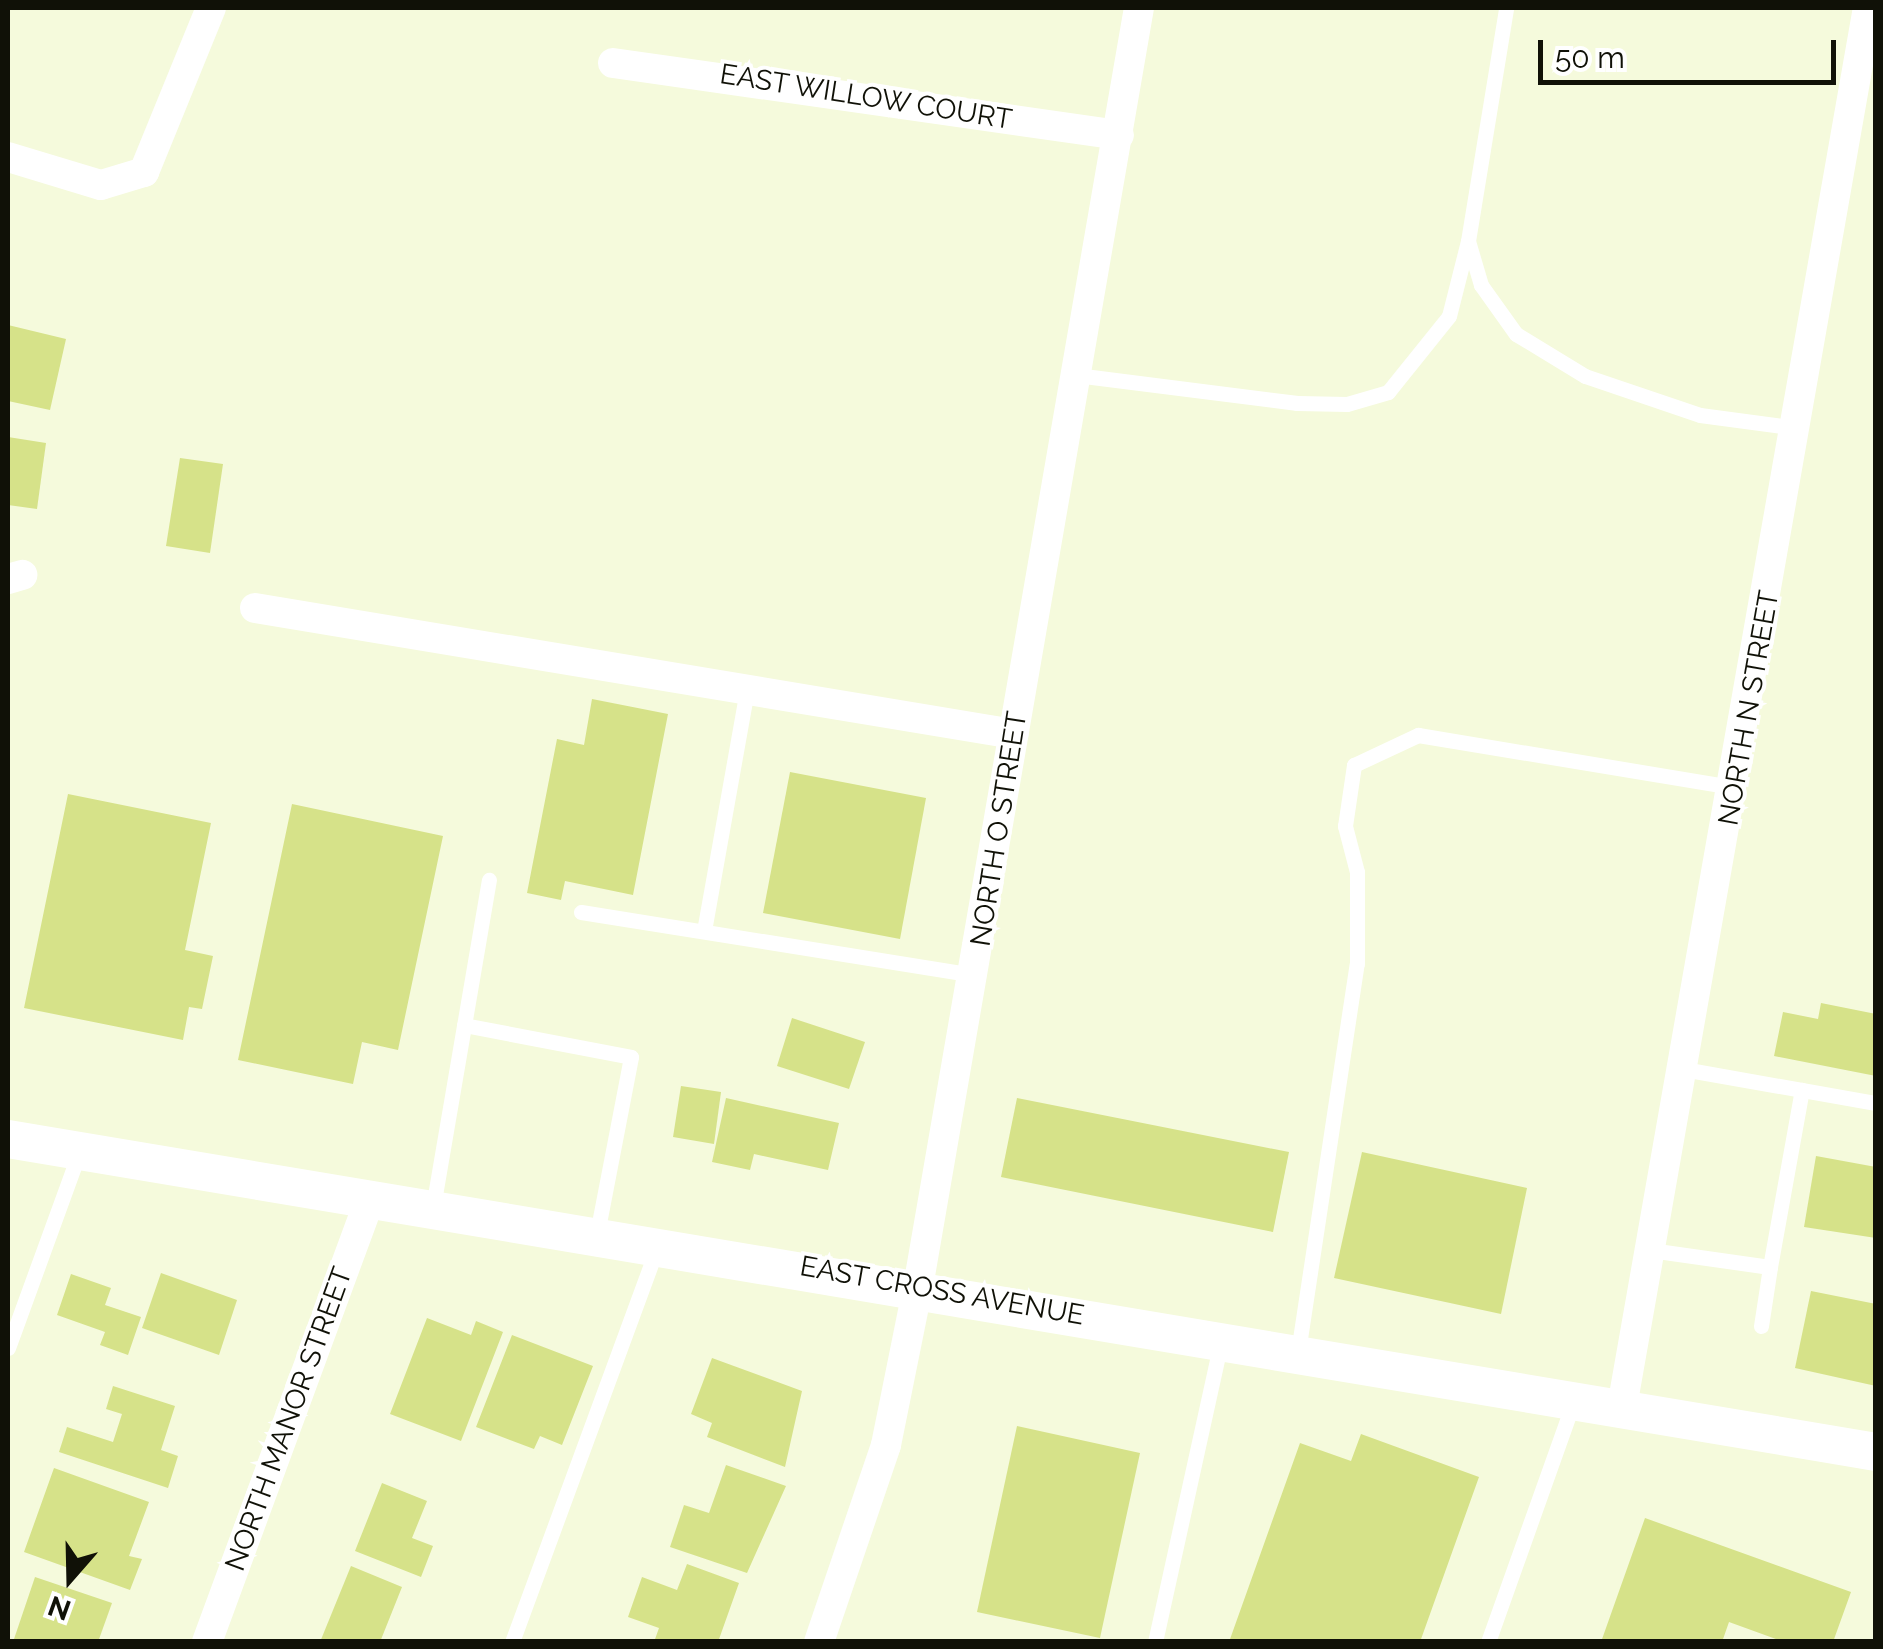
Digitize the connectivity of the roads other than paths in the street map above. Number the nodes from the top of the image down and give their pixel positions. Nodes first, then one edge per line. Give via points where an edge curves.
1 (211, 8) edge
2 (1139, 8) edge
3 (1506, 8) edge
4 (1868, 8) edge
5 (613, 63) dead end
6 (1119, 135) junction
7 (8, 158) edge
8 (1468, 241) junction
9 (1076, 375) junction
10 (1798, 428) junction
11 (254, 608) dead end
12 (746, 689) junction
13 (1014, 734) junction
14 (1735, 788) junction
15 (489, 880) dead end
16 (581, 912) dead end
17 (704, 931) junction
18 (976, 975) junction
19 (464, 1026) junction
20 (1683, 1070) junction
21 (1802, 1090) junction
22 (1876, 1103) edge
23 (8, 1138) edge
24 (81, 1148) junction
25 (371, 1196) junction
26 (432, 1207) junction
27 (597, 1234) junction
28 (659, 1244) junction
29 (1650, 1250) junction
30 (1770, 1267) junction
31 (918, 1287) junction
32 (1761, 1326) dead end
33 (1222, 1339) junction
34 (8, 1348) edge
35 (1298, 1352) junction
36 (1574, 1400) junction
37 (1622, 1407) junction
38 (1876, 1452) edge
39 (207, 1642) edge
40 (512, 1642) edge
41 (818, 1642) edge
42 (1155, 1642) edge
43 (1488, 1642) edge

1 - 7 street via 157,153 122,184 77,182
2 - 6 street, NORTH O STREET
3 - 8 lane
4 - 10 street, NORTH N STREET
5 - 6 street, EAST WILLOW COURT
6 - 9 street, NORTH O STREET
8 - 9 lane via 1449,316 1388,392 1347,404 1297,403
8 - 10 lane via 1481,285 1516,334 1585,376 1700,415
9 - 13 street, NORTH O STREET
10 - 14 street, NORTH N STREET
11 - 12 street
12 - 13 street
12 - 17 lane
13 - 18 street, NORTH O STREET
14 - 20 street, NORTH N STREET
14 - 35 lane via 1418,736 1354,764 1344,826 1357,872 1358,964
15 - 19 lane
16 - 17 lane
17 - 18 lane
18 - 31 street, NORTH O STREET
19 - 26 lane
19 - 27 lane via 631,1057
20 - 21 lane
20 - 29 street, NORTH N STREET
21 - 22 lane
21 - 30 lane
23 - 24 street, EAST CROSS AVENUE
24 - 25 street, EAST CROSS AVENUE
24 - 34 lane
25 - 26 street, EAST CROSS AVENUE
25 - 39 street, NORTH MANOR STREET
26 - 27 street, EAST CROSS AVENUE
27 - 28 street, EAST CROSS AVENUE
28 - 31 street, EAST CROSS AVENUE
28 - 40 lane
29 - 30 lane
29 - 37 street, NORTH N STREET
30 - 32 lane
31 - 33 street, EAST CROSS AVENUE
31 - 41 street, NORTH O STREET via 886,1445
33 - 35 street, EAST CROSS AVENUE
33 - 42 lane
35 - 36 street, EAST CROSS AVENUE
36 - 37 street, EAST CROSS AVENUE
36 - 43 lane
37 - 38 street, EAST CROSS AVENUE

